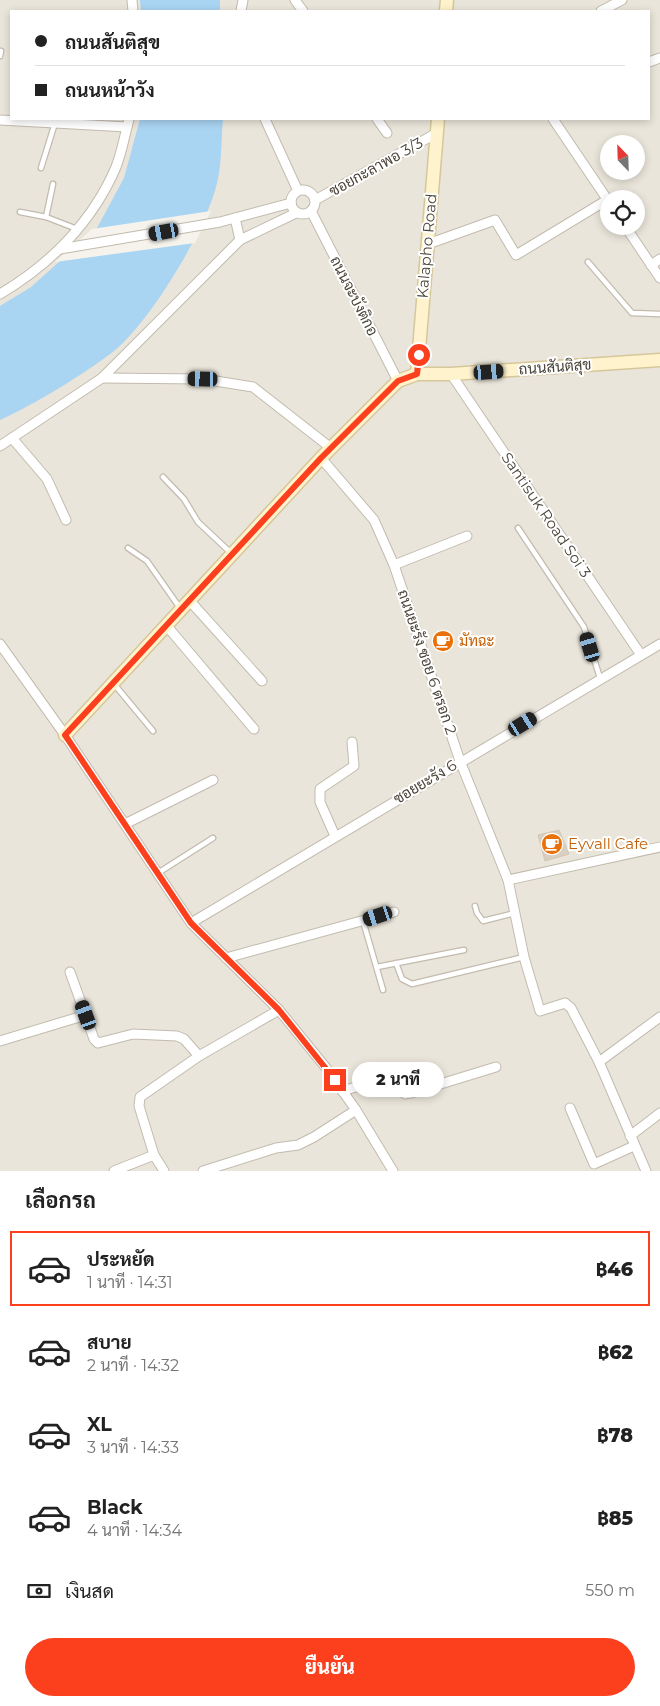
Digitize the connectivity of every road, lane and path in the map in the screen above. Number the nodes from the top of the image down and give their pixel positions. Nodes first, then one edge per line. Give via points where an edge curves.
1 (622, 0) edge
2 (603, 10) edge
3 (0, 120) edge
4 (26, 120) edge
5 (265, 120) edge
6 (378, 120) edge
7 (438, 120) edge
8 (554, 120) edge
9 (55, 122) junction
10 (128, 123) edge
11 (387, 133) dead end
12 (436, 134) junction
13 (41, 168) dead end
14 (53, 184) dead end
15 (601, 190) edge
16 (298, 191) junction
17 (315, 200) junction
18 (291, 203) junction
19 (600, 206) edge
20 (311, 211) junction
21 (20, 212) dead end
22 (296, 213) junction
23 (46, 217) junction
24 (235, 218) junction
25 (78, 229) junction
26 (631, 235) edge
27 (240, 240) junction
28 (428, 244) junction
29 (60, 249) junction
30 (660, 259) edge
31 (588, 262) dead end
32 (651, 265) junction
33 (660, 278) edge
34 (0, 294) edge
35 (660, 314) edge
36 (660, 360) edge
37 (417, 374) junction
38 (451, 374) junction
39 (102, 378) junction
40 (398, 381) junction
41 (12, 438) junction
42 (0, 446) edge
43 (331, 448) junction
44 (321, 458) junction
45 (163, 477) dead end
46 (66, 520) dead end
47 (518, 528) dead end
48 (467, 536) dead end
49 (128, 548) dead end
50 (232, 554) junction
51 (394, 565) junction
52 (185, 605) junction
53 (166, 625) junction
54 (0, 644) edge
55 (660, 644) edge
56 (641, 655) junction
57 (600, 678) junction
58 (262, 681) dead end
59 (113, 683) junction
60 (254, 729) dead end
61 (153, 731) dead end
62 (65, 735) junction
63 (352, 742) dead end
64 (460, 761) junction
65 (213, 780) dead end
66 (125, 824) junction
67 (335, 836) junction
68 (214, 838) dead end
69 (660, 848) edge
70 (158, 873) junction
71 (508, 880) junction
72 (475, 906) dead end
73 (394, 912) dead end
74 (515, 913) junction
75 (363, 921) junction
76 (191, 923) junction
77 (464, 950) dead end
78 (524, 957) junction
79 (226, 958) junction
80 (396, 963) junction
81 (377, 967) junction
82 (70, 972) dead end
83 (383, 990) dead end
84 (279, 1010) junction
85 (86, 1015) junction
86 (660, 1017) edge
87 (0, 1042) edge
88 (199, 1056) junction
89 (599, 1062) junction
90 (496, 1067) dead end
91 (342, 1091) junction
92 (570, 1108) dead end
93 (356, 1110) junction
94 (660, 1113) edge
95 (630, 1136) junction
96 (634, 1146) junction
97 (154, 1155) junction
98 (390, 1170) edge
99 (114, 1171) edge
100 (164, 1171) edge
101 (203, 1171) edge
102 (646, 1171) edge

1 - 2 street
3 - 4 street
4 - 9 street
5 - 16 street
6 - 11 street
7 - 12 street, Kalapho Road
8 - 15 street
9 - 10 street
9 - 13 lane
10 - 25 street via 117,165 103,194
12 - 17 street, ซอยกะลาพอ 3/3
12 - 28 street, Kalapho Road
14 - 23 lane
16 - 17 street via 310,193
16 - 18 street via 292,196
17 - 20 street
18 - 22 street
18 - 24 street
19 - 28 street via 516,255 495,220
20 - 22 street
20 - 40 street, ถนนจะบังติกอ
21 - 23 lane
22 - 27 street
23 - 25 lane
24 - 27 street
24 - 29 street
25 - 29 street
26 - 32 street
27 - 39 street
28 - 37 street, Kalapho Road
29 - 34 street
30 - 32 street
31 - 35 lane via 632,313
32 - 33 street
36 - 38 street, ถนนสันติสุข
37 - 38 street, ถนนสันติสุข
37 - 40 street, ถนนสันติสุข
38 - 56 street, Santisuk Road Soi 3
39 - 41 street
39 - 43 street via 203,379 252,387
40 - 43 street, ถนนสันติสุข
41 - 42 street
41 - 46 street via 48,479
43 - 44 street, ถนนสันติสุข
44 - 50 street, ถนนสันติสุข
44 - 51 street, ถนนยะรัง ซอย 6 ตรอก 2 via 374,520
45 - 50 lane via 184,499 201,525
47 - 57 lane via 584,627
48 - 51 street
49 - 52 lane via 148,561
50 - 52 street, ถนนสันติสุข
51 - 64 street, ถนนยะรัง ซอย 6 ตรอก 2
52 - 53 street, ถนนสันติสุข
52 - 58 street
53 - 59 street, ถนนสันติสุข
53 - 60 street
54 - 62 street
55 - 56 street, ซอยยะรัง 6
56 - 57 street, ซอยยะรัง 6
57 - 64 street, ซอยยะรัง 6
59 - 61 lane
59 - 62 street, ถนนสันติสุข
62 - 66 street
63 - 67 street via 354,766 320,790 320,802
64 - 67 street, ซอยยะรัง 6
64 - 71 street, ถนนยะรัง ซอย 6 ตรอก 2
65 - 66 street
66 - 70 street
67 - 76 street, ซอยยะรัง 6
68 - 70 lane
69 - 71 street
70 - 76 street
71 - 74 street, ถนนยะรัง ซอย 6 ตรอก 2
72 - 74 lane via 483,921
73 - 75 street
74 - 78 street, ถนนยะรัง ซอย 6 ตรอก 2
75 - 79 street
75 - 81 lane
76 - 79 street
77 - 80 lane
78 - 80 lane via 412,984 402,980
78 - 89 street, ถนนยะรัง ซอย 6 ตรอก 2 via 540,1011 569,1004
79 - 84 street
80 - 81 lane
81 - 83 lane
82 - 85 street
84 - 88 street
84 - 91 street
85 - 87 street
85 - 88 street via 98,1043 133,1034 177,1036
86 - 89 street
88 - 97 street via 140,1097 139,1106
89 - 95 street
90 - 91 street via 406,1094 387,1080
91 - 93 street
92 - 96 street via 594,1164
93 - 98 street
93 - 101 street via 298,1144
94 - 95 street
95 - 96 street
96 - 102 street
97 - 99 street
97 - 100 street

